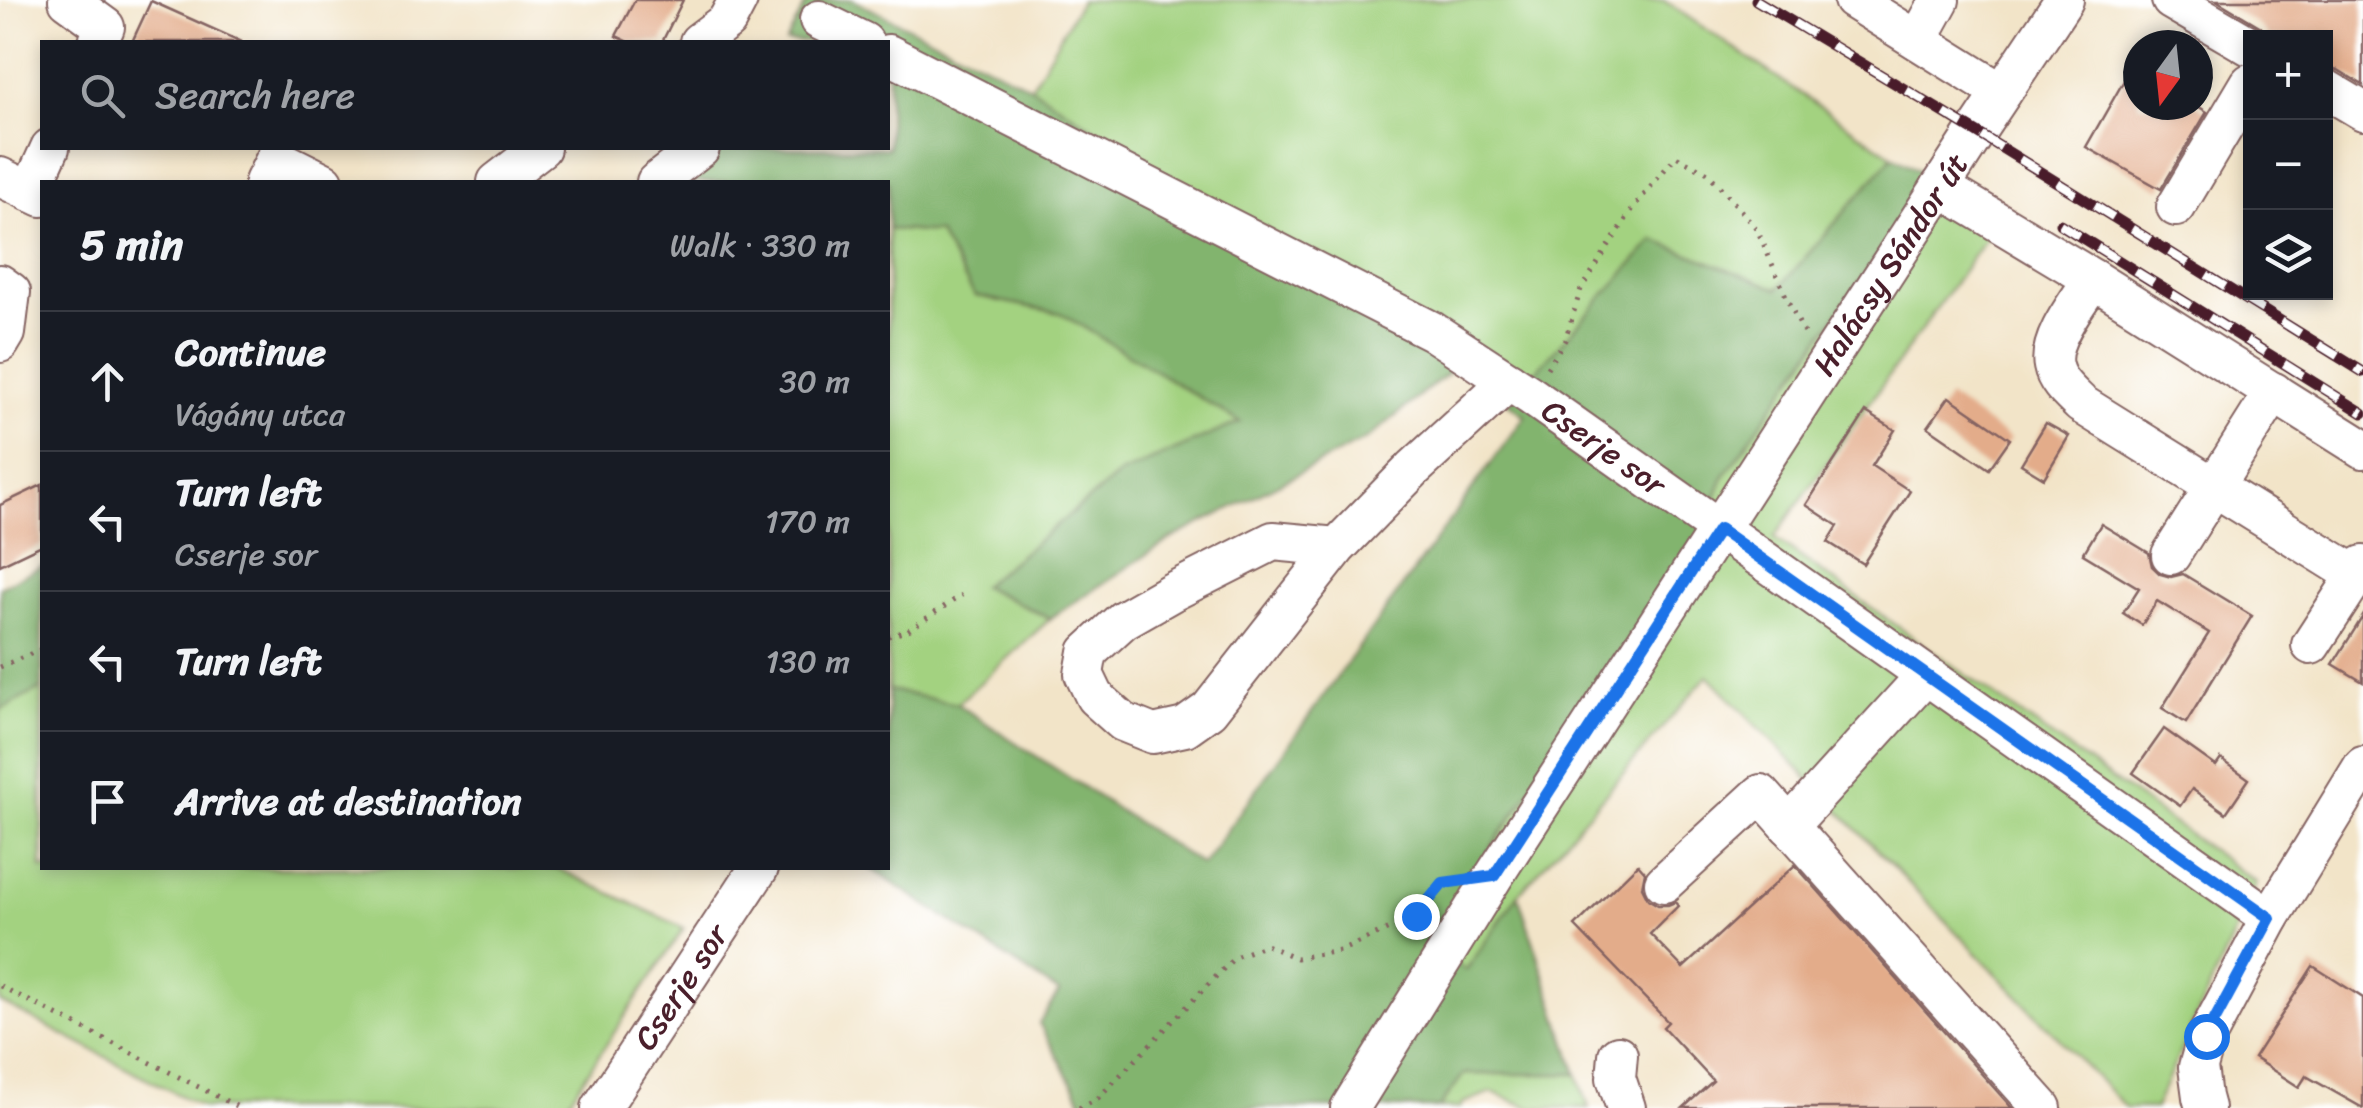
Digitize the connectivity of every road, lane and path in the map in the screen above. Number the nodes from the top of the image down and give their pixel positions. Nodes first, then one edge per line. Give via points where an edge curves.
1 (68, 0) edge
2 (738, 0) edge
3 (1854, 0) edge
4 (1940, 0) edge
5 (2064, 0) edge
6 (2171, 0) edge
7 (817, 21) edge
8 (99, 40) edge
9 (702, 40) edge
10 (860, 40) edge
11 (1918, 40) junction
12 (2243, 42) edge
13 (890, 55) edge
14 (2002, 93) junction
15 (2333, 94) edge
16 (2243, 95) edge
17 (2363, 111) edge
18 (49, 150) edge
19 (538, 150) edge
20 (697, 150) edge
21 (265, 180) edge
22 (320, 180) edge
23 (500, 180) edge
24 (659, 180) edge
25 (1940, 187) junction
26 (24, 189) edge
27 (2176, 207) dead end
28 (2092, 279) junction
29 (0, 284) edge
30 (0, 343) edge
31 (1827, 362) junction
32 (1520, 388) junction
33 (2274, 392) junction
34 (2363, 449) edge
35 (2214, 486) junction
36 (1719, 529) junction
37 (1337, 547) junction
38 (2171, 554) dead end
39 (2360, 570) edge
40 (962, 596) dead end
41 (890, 636) edge
42 (2310, 645) dead end
43 (40, 650) edge
44 (0, 667) edge
45 (1926, 676) junction
46 (2363, 766) edge
47 (1789, 826) junction
48 (758, 870) edge
49 (1494, 876) junction
50 (1664, 884) dead end
51 (2270, 918) junction
52 (0, 986) edge
53 (1618, 1055) dead end
54 (240, 1108) edge
55 (601, 1108) edge
56 (1080, 1108) edge
57 (1350, 1108) edge
58 (1626, 1108) edge
59 (2042, 1108) edge
60 (2206, 1108) edge

1 - 8 street via 105,27
2 - 9 street via 727,21
3 - 11 street
4 - 11 street
5 - 14 street, Halácsy Sándor út
6 - 12 street
7 - 10 street
11 - 14 street
13 - 32 street, Cserje sor via 1432,331
14 - 25 street, Halácsy Sándor út
15 - 17 street
16 - 27 street
18 - 26 street
19 - 23 street
20 - 24 street
21 - 22 street via 276,158
25 - 28 street
25 - 31 street, Halácsy Sándor út
28 - 33 street
28 - 35 street via 2052,351 2062,386
29 - 30 street via 11,292
31 - 32 path via 1789,304 1758,228 1708,173 1676,156 1581,289 1565,340
31 - 36 street, Halácsy Sándor út
32 - 36 street, Cserje sor
32 - 37 street via 1414,468
33 - 34 street
33 - 35 street
35 - 38 street
35 - 39 street
36 - 45 street, Cserje sor
36 - 49 street, Halácsy Sándor út
37 - 37 street via 1274,541 1124,620 1088,652 1084,674 1095,696 1124,722 1153,734 1184,727 1210,710
39 - 42 street
40 - 41 path via 907,632
43 - 44 path
45 - 47 street
45 - 51 street, Cserje sor
46 - 51 street
47 - 50 street via 1761,794
47 - 59 street
48 - 55 street, Cserje sor
49 - 56 path via 1443,883 1416,916 1340,951 1296,958 1266,945 1236,957 1098,1098
49 - 57 street, Halácsy Sándor út
51 - 60 street via 2206,1036 2198,1067
52 - 54 path
53 - 58 street via 1616,1078

